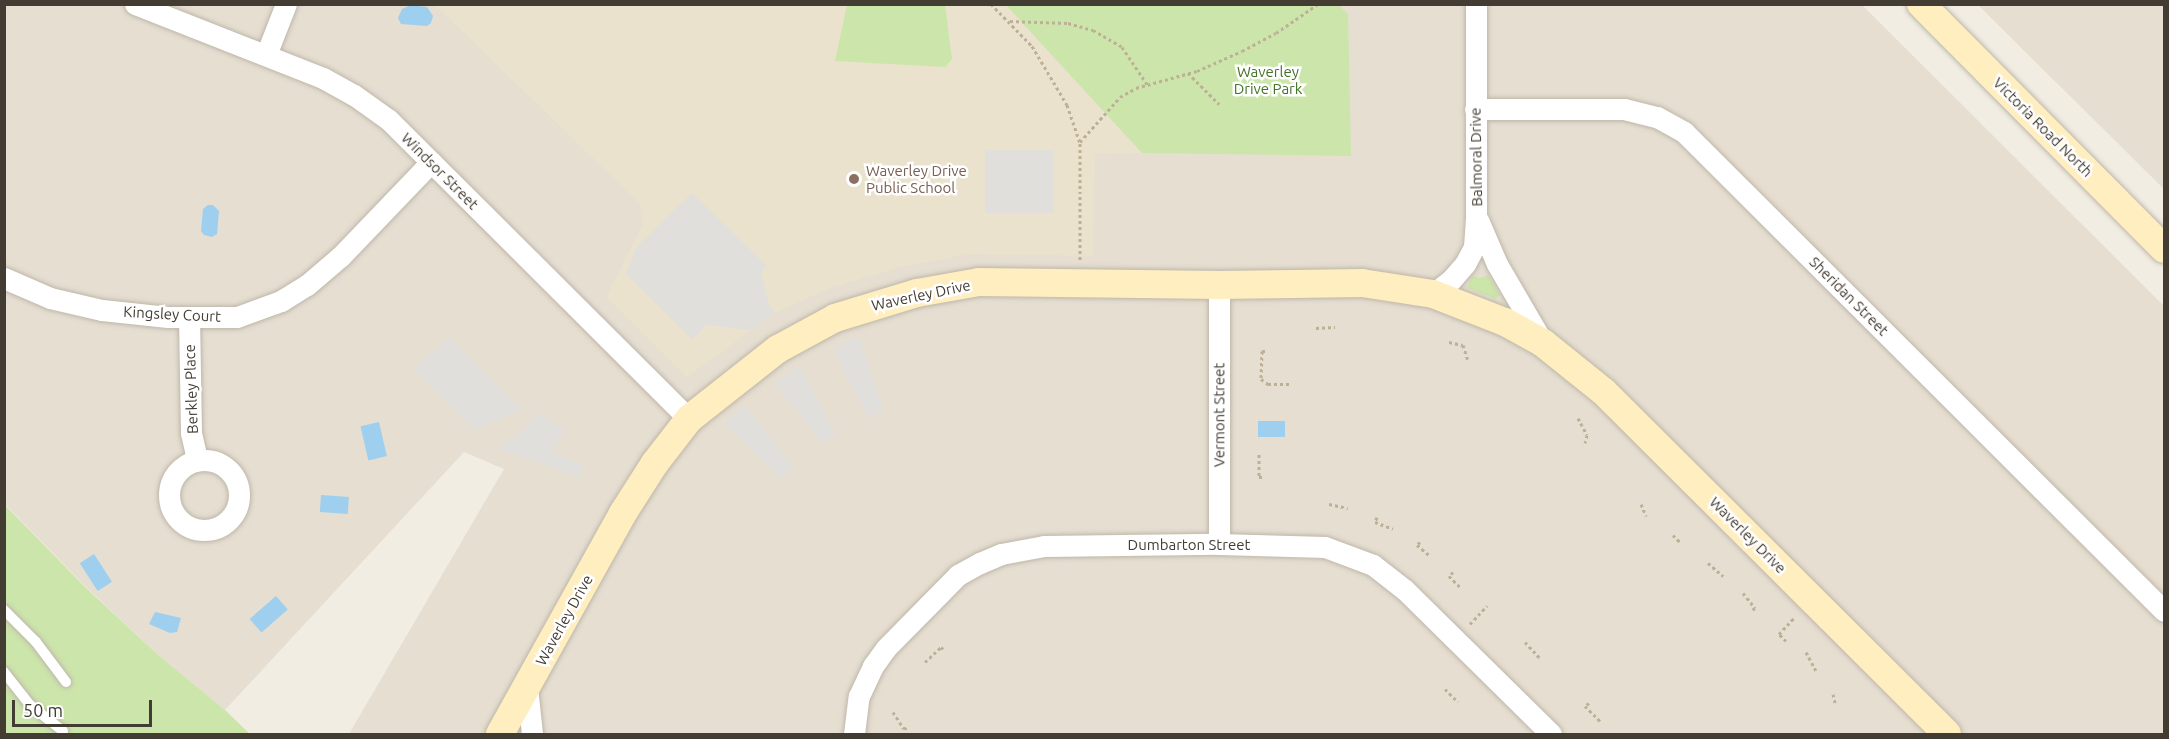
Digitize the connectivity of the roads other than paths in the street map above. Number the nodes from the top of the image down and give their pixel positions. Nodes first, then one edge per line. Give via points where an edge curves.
1 (135, 4) edge
2 (286, 4) edge
3 (1476, 4) edge
4 (1922, 4) edge
5 (266, 55) junction
6 (1475, 110) junction
7 (431, 162) junction
8 (1476, 217) junction
9 (2164, 249) edge
10 (4, 278) edge
11 (1219, 285) junction
12 (1433, 294) junction
13 (189, 317) junction
14 (1543, 343) junction
15 (689, 419) junction
16 (197, 460) dead end
17 (1219, 544) junction
18 (4, 610) edge
19 (2164, 611) edge
20 (4, 672) edge
21 (66, 682) dead end
22 (527, 687) junction
23 (63, 731) dead end
24 (500, 735) edge
25 (532, 735) edge
26 (854, 735) edge
27 (1551, 735) edge
28 (1947, 735) edge

1 - 5 street, Windsor Street
2 - 5 street
3 - 6 street, Balmoral Drive
4 - 9 street, Victoria Road North
5 - 7 street, Windsor Street via 354,95 389,120
6 - 8 street, Balmoral Drive
6 - 19 street, Sheridan Street via 1624,110 1657,117 1684,132
7 - 13 street, Kingsley Court via 341,256 307,285 281,301 237,317
7 - 15 street, Windsor Street
8 - 12 street, Balmoral Drive via 1474,247 1465,264
8 - 14 street, Waverley Drive via 1497,264
10 - 13 street, Kingsley Court via 50,298 102,310
11 - 12 street, Waverley Drive via 1362,283
11 - 15 street, Waverley Drive via 979,282 917,293 835,318 778,349
11 - 17 street, Vermont Street
12 - 14 street, Waverley Drive via 1489,314
13 - 16 street, Berkley Place via 191,433
14 - 28 street, Waverley Drive via 1604,392
15 - 22 street, Waverley Drive via 623,513
17 - 26 street, Dumbarton Street via 1044,546 1001,554 980,563 958,575 886,648 860,696
17 - 27 street, Dumbarton Street via 1325,547 1373,565 1405,590
18 - 21 lane via 36,642
20 - 23 lane via 30,705
22 - 24 street, Waverley Drive
22 - 25 street

